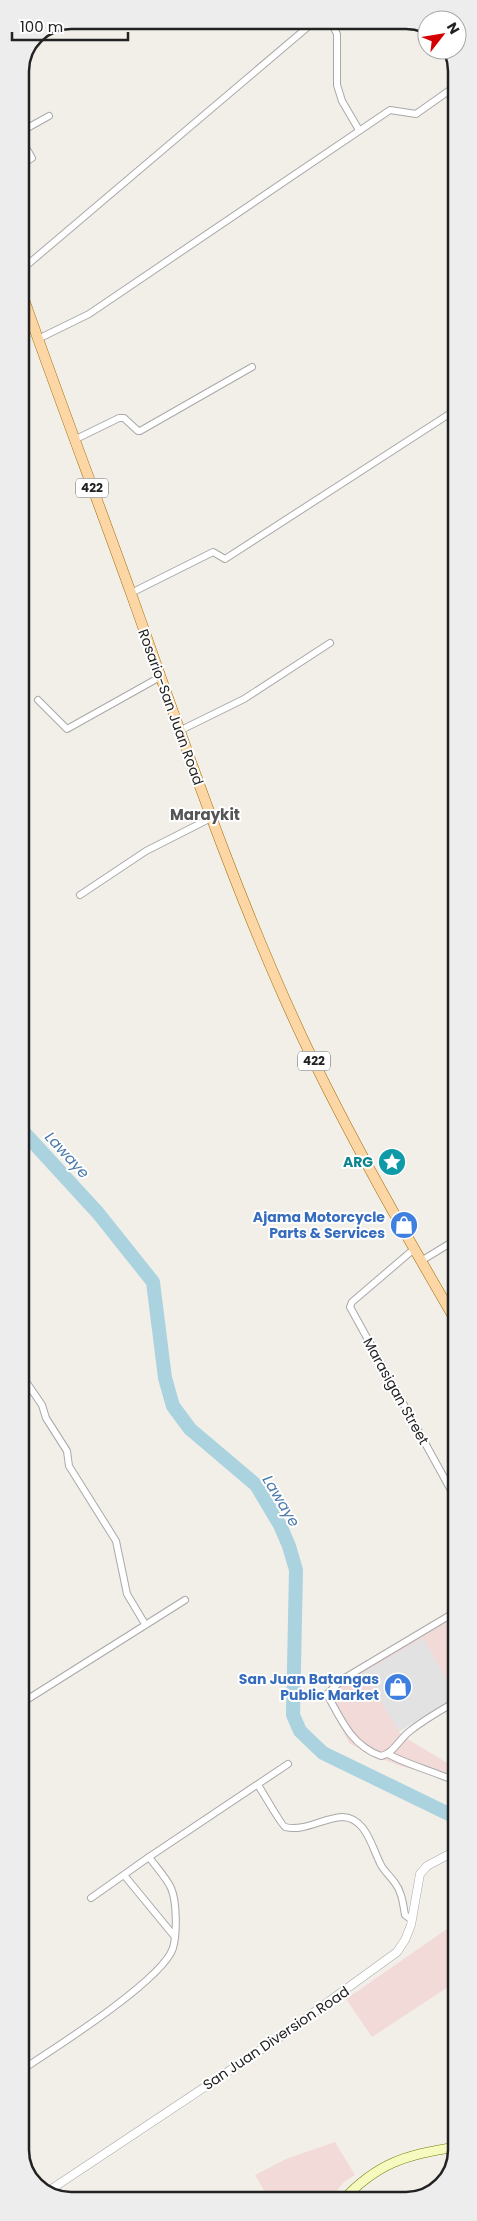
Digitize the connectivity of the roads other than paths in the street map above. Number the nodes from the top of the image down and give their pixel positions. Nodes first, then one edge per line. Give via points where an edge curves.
1 (305, 29) edge
2 (334, 29) edge
3 (448, 91) edge
4 (50, 116) dead end
5 (29, 127) edge
6 (359, 130) junction
7 (29, 262) edge
8 (29, 314) edge
9 (38, 339) junction
10 (252, 367) dead end
11 (448, 415) edge
12 (74, 440) junction
13 (131, 593) junction
14 (330, 643) dead end
15 (160, 677) junction
16 (38, 700) dead end
17 (180, 731) junction
18 (211, 818) junction
19 (80, 895) dead end
20 (448, 1245) edge
21 (414, 1249) junction
22 (421, 1261) junction
23 (448, 1307) edge
24 (29, 1386) edge
25 (448, 1481) edge
26 (185, 1600) dead end
27 (448, 1616) edge
28 (145, 1624) junction
29 (29, 1698) edge
30 (448, 1706) edge
31 (384, 1755) junction
32 (288, 1764) dead end
33 (448, 1778) edge
34 (258, 1785) junction
35 (448, 1855) edge
36 (149, 1857) junction
37 (124, 1875) junction
38 (91, 1898) dead end
39 (412, 1920) junction
40 (175, 1937) junction
41 (29, 2064) edge
42 (448, 2148) edge
43 (53, 2188) edge
44 (350, 2192) edge

1 - 7 street
2 - 6 street via 337,85 342,101
3 - 6 street via 416,114 390,110
4 - 5 street
6 - 9 street via 89,314
8 - 9 main road, Rosario-San Juan Road / 422
9 - 12 main road, Rosario-San Juan Road / 422
10 - 12 street via 138,431 124,418 119,418
11 - 13 street via 225,559 213,552
12 - 13 main road, Rosario-San Juan Road / 422
13 - 15 main road, Rosario-San Juan Road / 422
14 - 17 street via 244,699
15 - 16 street via 67,729
15 - 17 main road, Rosario-San Juan Road / 422
17 - 18 main road, Rosario-San Juan Road / 422
18 - 19 street via 146,851
18 - 21 main road, Rosario-San Juan Road / 422 via 302,1037
20 - 22 street
21 - 22 main road, 422
21 - 25 street, Marasigan Street via 350,1307
22 - 23 main road, 422
24 - 28 street via 67,1451 69,1466 116,1541 127,1594
26 - 28 street
27 - 31 street via 342,1679 328,1694 354,1739 366,1750
28 - 29 street
30 - 31 street via 408,1732
31 - 33 street
32 - 34 street
34 - 36 street
34 - 39 street via 285,1826 303,1827 344,1817 360,1825 375,1848 381,1866 396,1884 405,1915
35 - 39 street, San Juan Diversion Road via 420,1874
36 - 37 street
36 - 40 street via 172,1889
37 - 38 street
37 - 40 street
39 - 43 street, San Juan Diversion Road via 397,1952 368,1975
40 - 41 street via 168,1959 117,2006
42 - 44 main road via 398,2160

